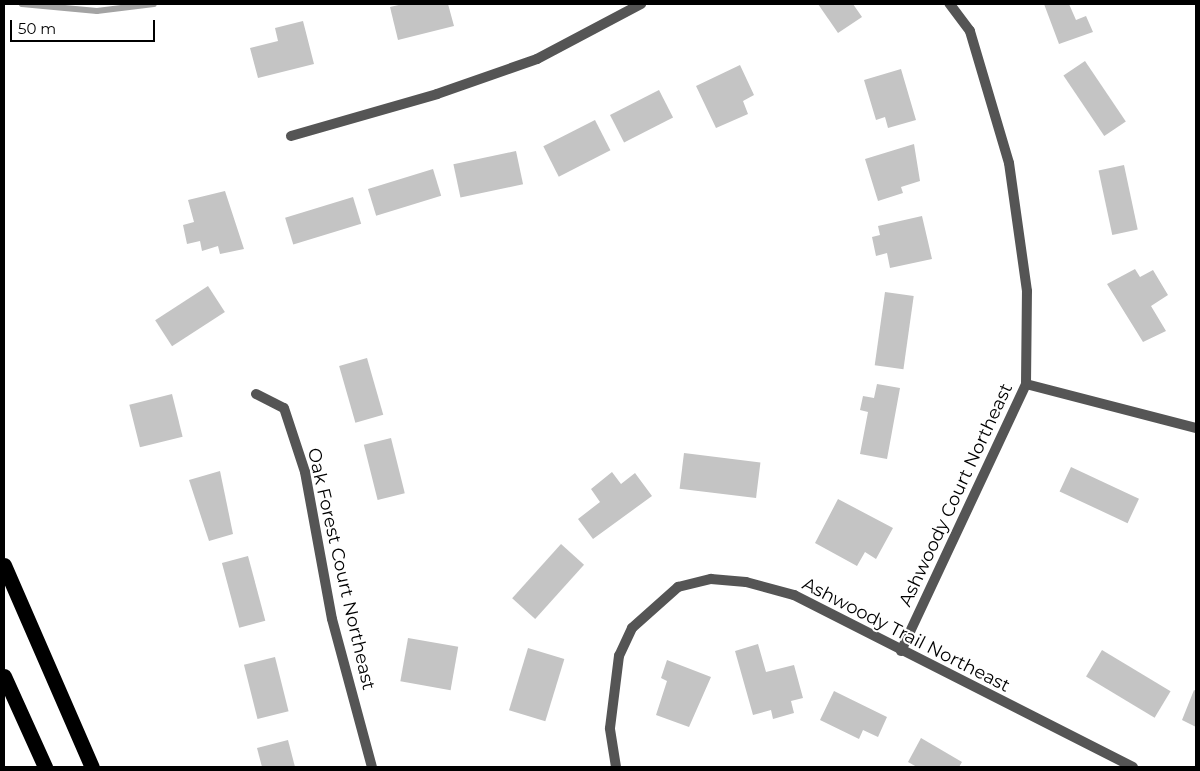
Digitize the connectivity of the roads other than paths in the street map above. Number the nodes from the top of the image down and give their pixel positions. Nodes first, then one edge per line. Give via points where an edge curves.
1 (641, 4) edge
2 (950, 4) edge
3 (291, 136) dead end
4 (1026, 384) junction
5 (256, 394) dead end
6 (1196, 428) edge
7 (4, 565) edge
8 (901, 651) junction
9 (4, 676) edge
10 (44, 767) edge
11 (92, 767) edge
12 (372, 767) edge
13 (616, 767) edge
14 (1133, 767) edge

1 - 3 street via 537,59 437,94
2 - 4 street, Ashwoody Court Northeast via 970,31 1009,164 1027,291
4 - 6 street
4 - 8 street, Ashwoody Court Northeast
5 - 12 street, Oak Forest Court Northeast via 284,408 302,463 316,518 332,620
7 - 11 highway
8 - 13 street, Ashwoody Trail Northeast via 794,595 746,582 711,579 678,586 632,628 619,656 610,728
8 - 14 street, Ashwoody Trail Northeast
9 - 10 highway

